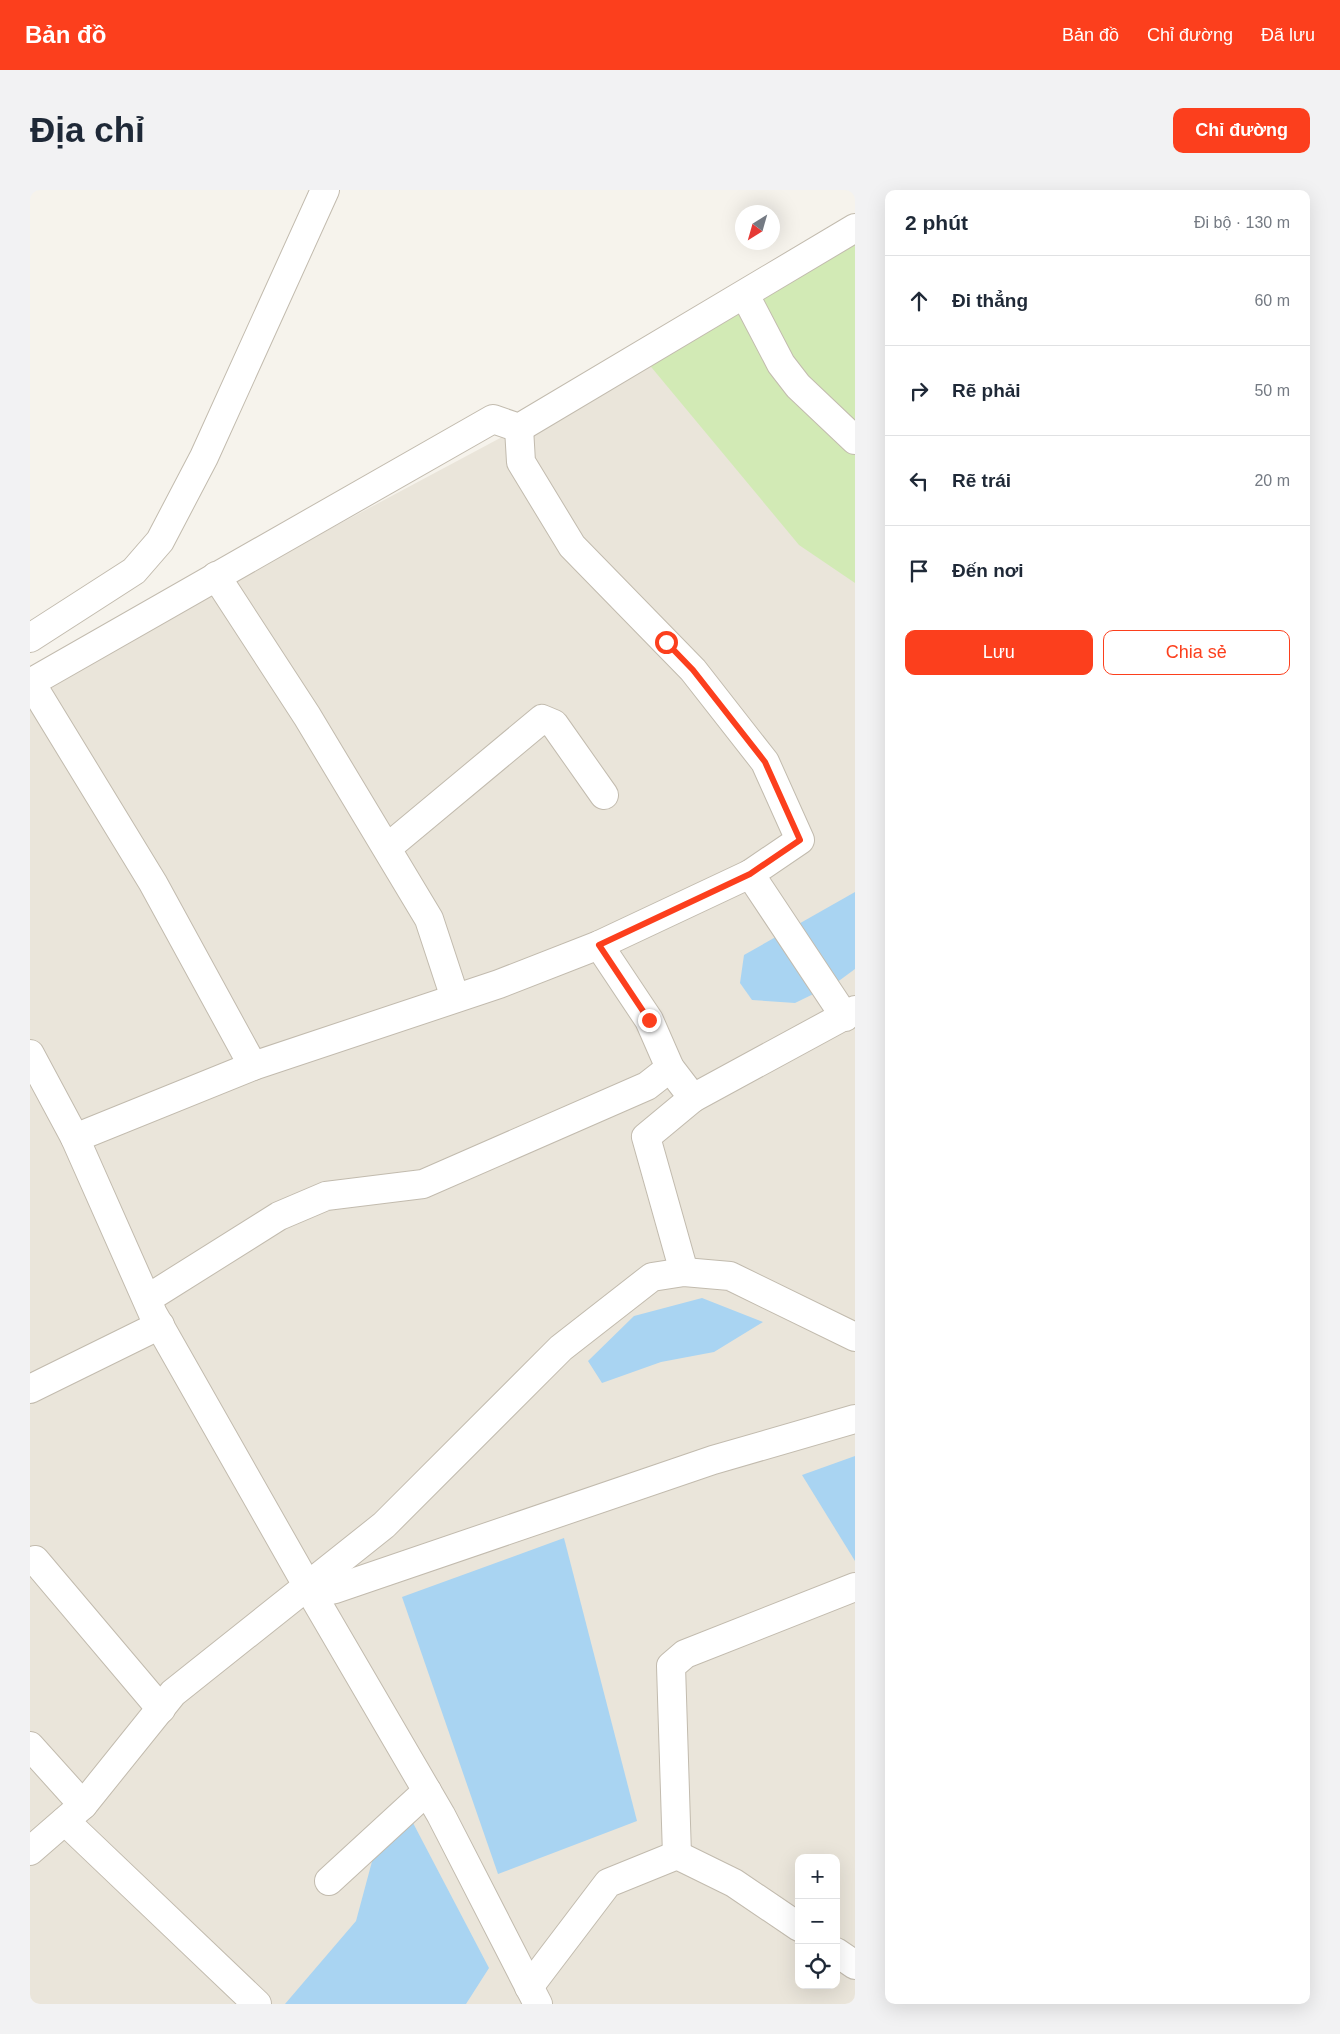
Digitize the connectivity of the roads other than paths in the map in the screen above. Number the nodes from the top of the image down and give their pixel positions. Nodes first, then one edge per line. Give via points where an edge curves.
1 (325, 190) edge
2 (855, 228) edge
3 (744, 295) junction
4 (519, 428) junction
5 (855, 440) edge
6 (216, 576) junction
7 (30, 638) edge
8 (31, 683) edge
9 (604, 795) dead end
10 (387, 848) junction
11 (750, 874) junction
12 (599, 945) junction
13 (455, 998) junction
14 (844, 1009) edge
15 (30, 1054) edge
16 (253, 1066) junction
17 (670, 1068) junction
18 (693, 1098) junction
19 (75, 1138) junction
20 (684, 1272) junction
21 (147, 1299) junction
22 (160, 1325) junction
23 (855, 1337) edge
24 (30, 1389) edge
25 (855, 1419) edge
26 (35, 1560) dead end
27 (855, 1587) edge
28 (310, 1590) junction
29 (161, 1709) junction
30 (30, 1746) edge
31 (427, 1791) junction
32 (74, 1813) junction
33 (30, 1851) edge
34 (677, 1855) junction
35 (329, 1881) dead end
36 (795, 1924) edge
37 (840, 1955) edge
38 (855, 1965) edge
39 (534, 1995) edge
40 (257, 2004) edge

1 - 7 street via 204,457 160,541 134,571
2 - 3 street
3 - 4 street
3 - 5 street via 781,364 798,386
4 - 6 street via 493,419
4 - 11 street via 521,462 572,546 693,670 765,762 800,840
6 - 8 street
6 - 10 street via 307,716
8 - 16 street via 153,883
9 - 10 street via 554,724 542,719
10 - 13 street via 429,919
11 - 12 street
11 - 14 street
12 - 13 street
12 - 17 street via 649,1020
13 - 16 street
14 - 18 street
15 - 19 street
16 - 19 street
17 - 18 street
17 - 21 street via 647,1086 423,1184 326,1196 279,1216
18 - 20 street via 646,1138
19 - 21 street
20 - 23 street via 730,1276
20 - 28 street via 652,1277 561,1348 384,1525
21 - 22 street
22 - 24 street
22 - 28 street
25 - 28 street via 713,1460 344,1585
26 - 29 street
27 - 34 street via 685,1654 671,1666
28 - 29 street via 173,1694
28 - 31 street
29 - 32 street
30 - 32 street
31 - 35 street
31 - 39 street
32 - 33 street
32 - 40 street
34 - 36 street via 734,1883
34 - 39 street via 608,1883
37 - 38 street

